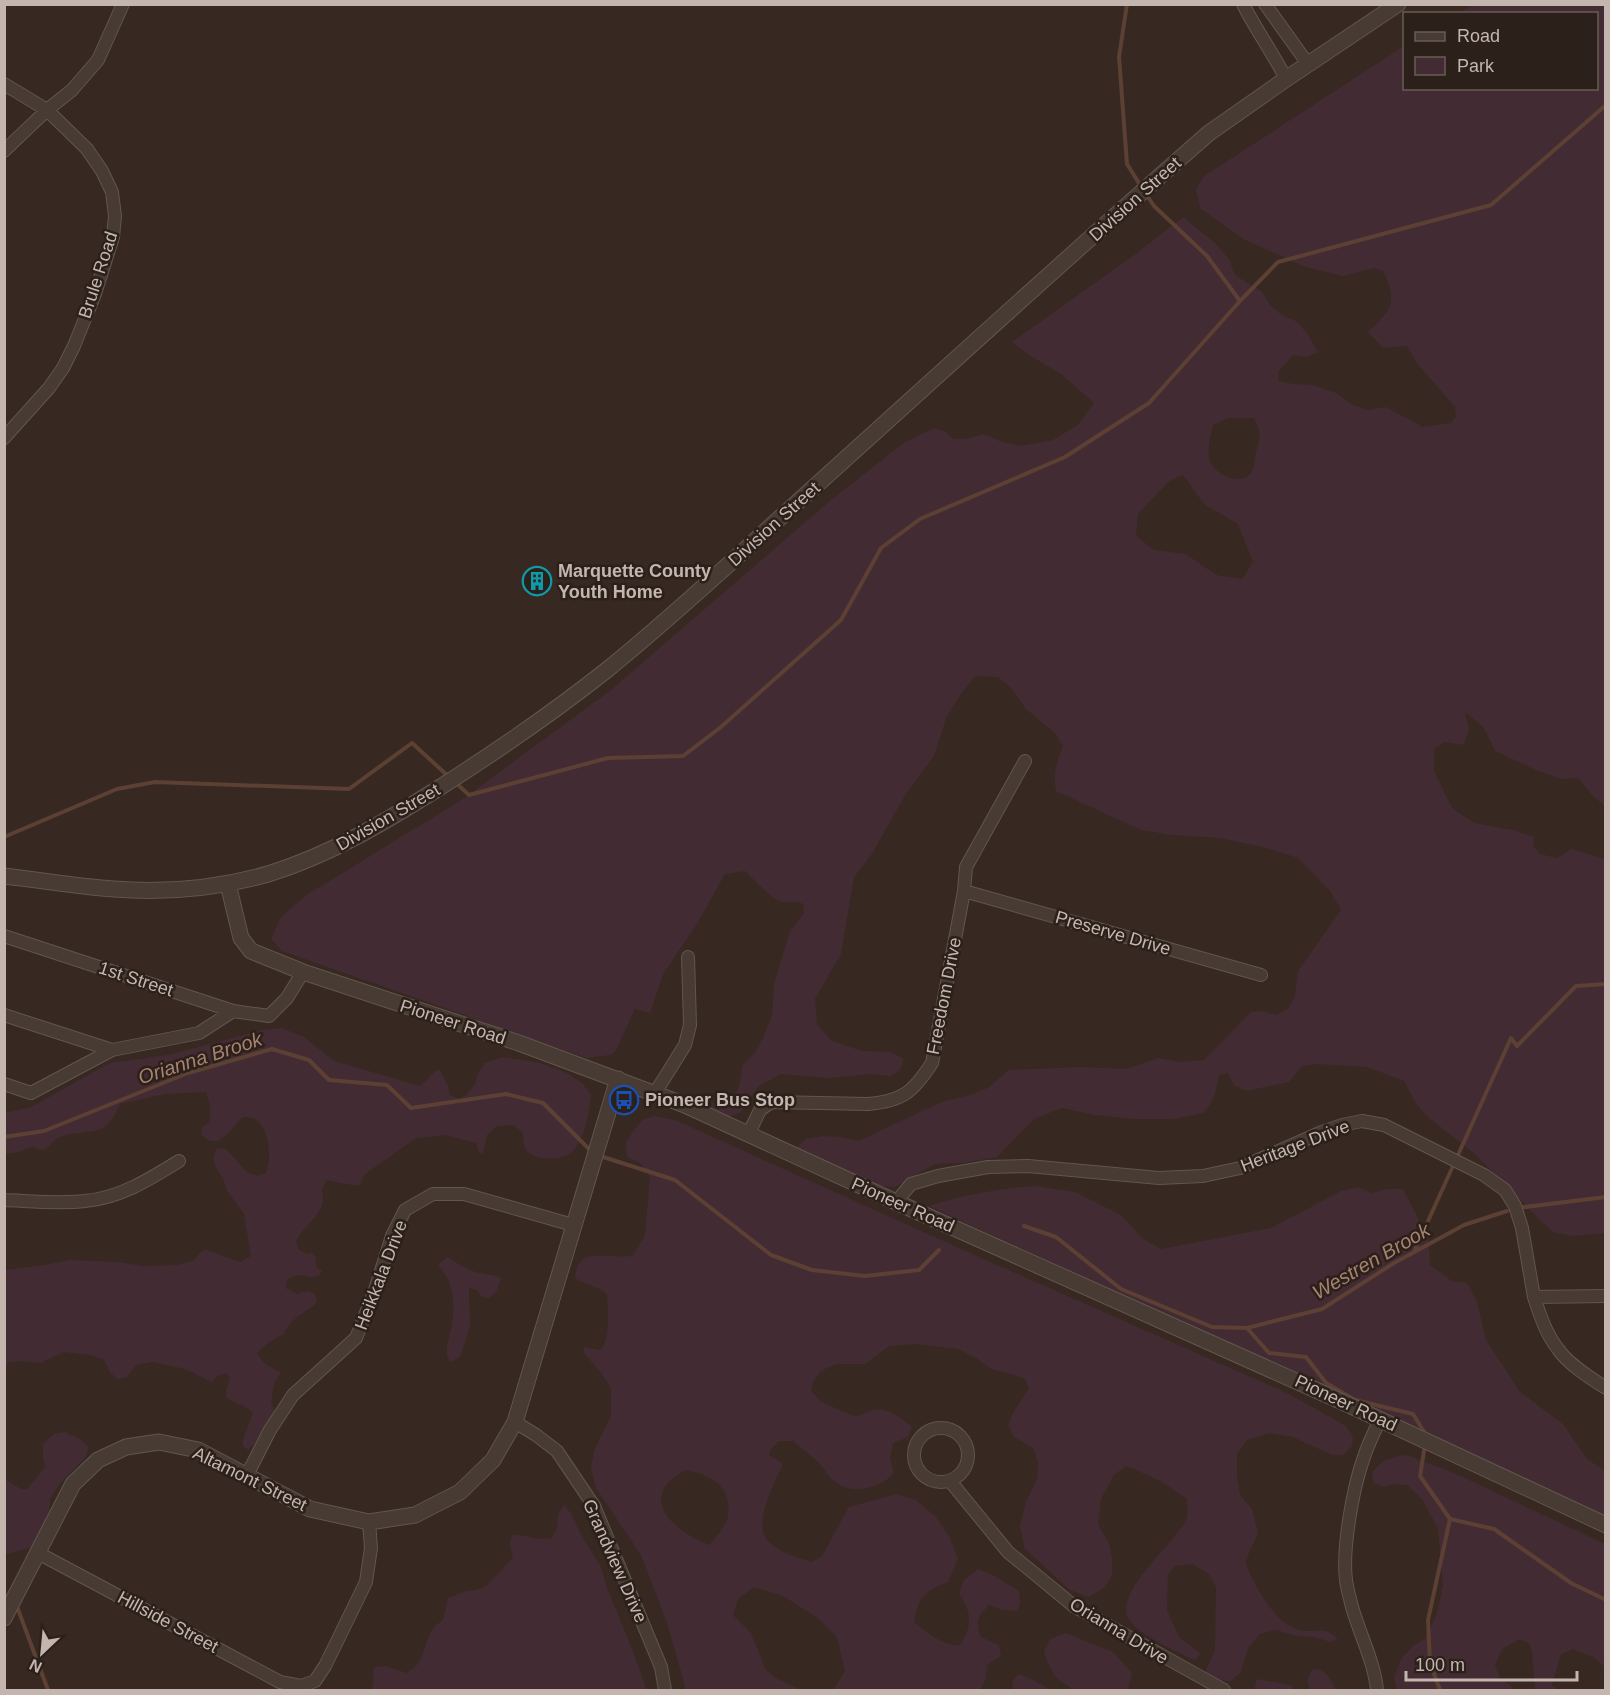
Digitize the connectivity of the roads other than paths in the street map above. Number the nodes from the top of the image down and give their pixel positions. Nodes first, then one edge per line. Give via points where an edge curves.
1 (123, 4) edge
2 (1243, 4) edge
3 (1265, 4) edge
4 (1398, 4) edge
5 (1308, 64) junction
6 (1286, 79) junction
7 (4, 84) edge
8 (47, 110) junction
9 (4, 151) edge
10 (4, 438) edge
11 (1025, 761) dead end
12 (4, 876) edge
13 (228, 884) junction
14 (964, 891) junction
15 (4, 936) edge
16 (688, 957) dead end
17 (303, 972) junction
18 (1261, 975) dead end
19 (233, 1011) junction
20 (4, 1015) edge
21 (111, 1050) junction
22 (618, 1079) junction
23 (4, 1084) edge
24 (655, 1093) junction
25 (748, 1135) junction
26 (179, 1161) dead end
27 (4, 1200) edge
28 (896, 1202) junction
29 (573, 1225) junction
30 (1605, 1296) edge
31 (1534, 1297) junction
32 (1605, 1388) edge
33 (1380, 1419) junction
34 (515, 1422) junction
35 (247, 1475) junction
36 (950, 1481) junction
37 (369, 1522) junction
38 (1605, 1525) edge
39 (38, 1553) junction
40 (4, 1617) edge
41 (665, 1690) edge
42 (1224, 1690) edge
43 (1377, 1690) edge

1 - 8 street via 98,60 72,90
2 - 6 street
3 - 5 street
4 - 5 street, Division Street
5 - 6 street, Division Street
6 - 13 street, Division Street via 1209,133 606,671 498,750 345,843 269,873
7 - 8 street, Brule Road
8 - 9 street
8 - 10 street, Brule Road via 87,149 102,171 112,192 113,237 95,294 63,368
11 - 14 street, Freedom Drive via 966,867
12 - 13 street, Division Street via 116,890
13 - 17 street, Pioneer Road via 241,938 251,951
14 - 18 street, Preserve Drive
14 - 25 street, Freedom Drive via 932,1063 919,1082 910,1091 883,1103 771,1102 760,1110
15 - 19 street, 1st Street
16 - 24 street via 690,1025 684,1045
17 - 19 street, 1st Street via 287,998 269,1016
17 - 22 street, Pioneer Road
19 - 21 street via 199,1033
20 - 21 street
21 - 23 street via 31,1093
22 - 24 street, Pioneer Road
22 - 29 street, Altamont Street
24 - 25 street, Pioneer Road
25 - 28 street, Pioneer Road
26 - 27 street via 150,1179 102,1198
28 - 31 street, Heritage Drive via 911,1184 988,1167 1028,1166 1158,1178 1203,1176 1240,1168 1322,1132 1362,1121 1384,1125 1484,1175 1505,1190 1522,1228
28 - 33 street, Pioneer Road
29 - 34 street, Altamont Street
29 - 35 street, Heikkala Drive via 464,1194 433,1194 405,1210 356,1338 293,1395
30 - 31 street
31 - 32 street, Heritage Drive via 1558,1350
33 - 38 street, Pioneer Road
33 - 43 street via 1356,1485 1346,1555 1352,1606 1371,1657
34 - 37 street, Altamont Street via 493,1460 460,1492 415,1515
34 - 41 street, Grandview Drive via 557,1451 594,1506 661,1667
35 - 37 street, Altamont Street via 310,1509
35 - 39 street, Altamont Street via 198,1450 159,1442 126,1448 98,1460 73,1484
36 - 36 street via 963,1471 968,1454 966,1445 947,1428 929,1430 914,1451 917,1469 931,1481
36 - 42 street, Orianna Drive via 1008,1552 1075,1607
37 - 39 street, Hillside Street via 371,1548 366,1582 325,1666 315,1680 301,1686 280,1682
39 - 40 street, Altamont Street

